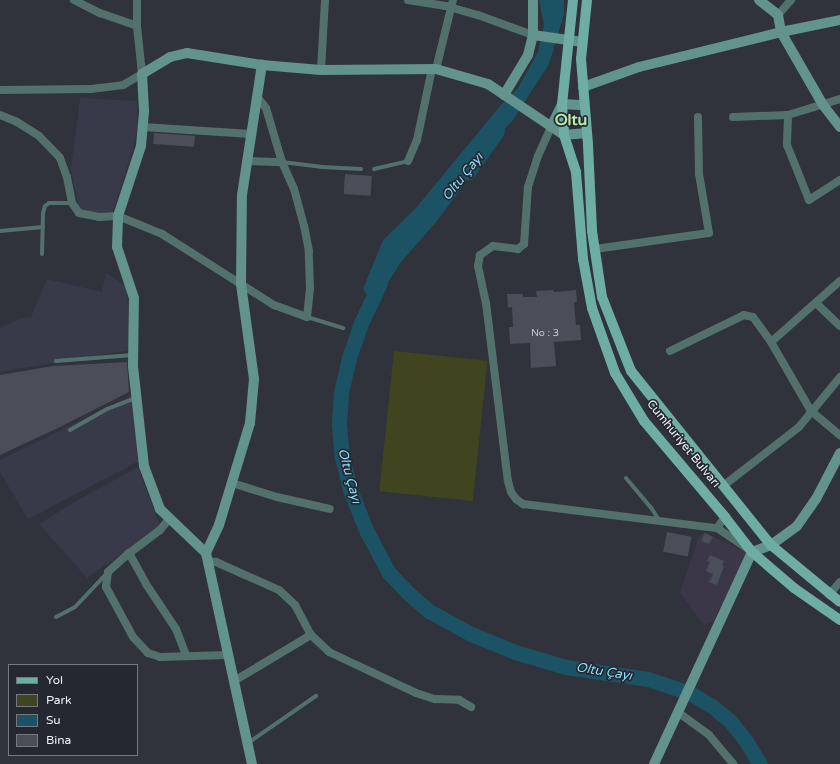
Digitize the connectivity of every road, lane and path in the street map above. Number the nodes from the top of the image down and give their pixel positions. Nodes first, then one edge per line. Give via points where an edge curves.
1 (74, 0) edge
2 (137, 0) edge
3 (325, 0) edge
4 (408, 0) edge
5 (533, 0) edge
6 (573, 0) edge
7 (587, 0) edge
8 (759, 0) edge
9 (791, 0) edge
10 (435, 2) edge
11 (453, 4) edge
12 (778, 15) junction
13 (840, 20) edge
14 (136, 26) junction
15 (781, 32) junction
16 (532, 35) junction
17 (562, 40) junction
18 (583, 42) junction
19 (262, 64) junction
20 (434, 69) junction
21 (321, 70) junction
22 (142, 74) junction
23 (583, 87) junction
24 (0, 90) edge
25 (504, 95) junction
26 (257, 97) junction
27 (840, 99) edge
28 (562, 104) junction
29 (584, 105) junction
30 (823, 105) junction
31 (0, 115) edge
32 (788, 115) junction
33 (698, 117) dead end
34 (733, 117) dead end
35 (143, 127) junction
36 (551, 127) junction
37 (840, 127) edge
38 (587, 133) junction
39 (251, 134) junction
40 (564, 135) junction
41 (247, 161) junction
42 (408, 161) joint
43 (282, 162) junction
44 (361, 169) dead end
45 (374, 169) dead end
46 (840, 180) edge
47 (72, 203) junction
48 (118, 216) junction
49 (43, 227) junction
50 (0, 231) edge
51 (595, 249) junction
52 (42, 254) dead end
53 (840, 281) edge
54 (241, 284) junction
55 (816, 302) junction
56 (307, 317) junction
57 (840, 326) edge
58 (343, 328) dead end
59 (771, 342) junction
60 (670, 351) dead end
61 (133, 355) junction
62 (56, 361) dead end
63 (840, 377) edge
64 (137, 397) junction
65 (811, 411) junction
66 (70, 430) dead end
67 (840, 435) edge
68 (840, 453) edge
69 (626, 478) dead end
70 (232, 483) junction
71 (723, 486) junction
72 (330, 509) dead end
73 (725, 516) junction
74 (169, 519) junction
75 (659, 520) junction
76 (717, 528) junction
77 (771, 546) junction
78 (752, 552) junction
79 (129, 553) junction
80 (207, 557) junction
81 (108, 572) junction
82 (840, 582) edge
83 (829, 594) junction
84 (840, 602) edge
85 (56, 617) dead end
86 (840, 620) edge
87 (311, 635) junction
88 (186, 655) junction
89 (228, 655) junction
90 (234, 681) junction
91 (316, 696) dead end
92 (471, 707) dead end
93 (679, 713) junction
94 (248, 743) junction
95 (252, 764) edge
96 (654, 764) edge
97 (733, 764) edge

1 - 14 street
2 - 14 street
3 - 21 street
4 - 10 street
5 - 16 street
6 - 17 main road, Cumhuriyet Bulvarı
7 - 18 main road, Cumhuriyet Bulvarı
8 - 12 street
9 - 12 street
10 - 11 street
11 - 16 street
11 - 20 street
12 - 15 street
13 - 15 street
14 - 22 street
15 - 23 street via 639,67
15 - 30 street
16 - 17 street
16 - 25 street via 528,56
17 - 18 street
17 - 28 main road, Cumhuriyet Bulvarı
18 - 23 main road, Cumhuriyet Bulvarı
19 - 21 street
19 - 22 street via 187,53 170,57
19 - 26 street
20 - 21 street
20 - 25 street via 488,84
20 - 42 street via 417,140
22 - 24 street via 123,86
22 - 35 street
23 - 29 main road, Cumhuriyet Bulvarı
25 - 36 street
26 - 39 street
26 - 43 street via 266,108
27 - 30 street
28 - 29 street
28 - 36 street
28 - 40 main road, Cumhuriyet Bulvarı
29 - 38 main road, Cumhuriyet Bulvarı
30 - 32 street
30 - 37 street
31 - 47 street via 39,136 60,158
32 - 34 street
32 - 46 street via 787,145 810,200
33 - 51 street via 699,174 709,233
35 - 39 street
35 - 48 street via 141,146
36 - 40 street
36 - 75 street via 528,187 524,244 518,248 493,246 480,255 478,266 486,303 511,492 522,504
38 - 40 street
38 - 51 main road, Cumhuriyet Bulvarı
39 - 41 street
40 - 73 main road, Cumhuriyet Bulvarı via 576,172 583,259 592,308 615,373 644,420
41 - 43 street
41 - 54 street via 242,195
42 - 45 lane
43 - 44 lane
43 - 56 street via 294,189 309,251 310,289
47 - 48 street via 79,213 99,217
47 - 49 lane via 49,203 43,213
48 - 54 street via 162,234
48 - 61 street via 117,247 134,298
49 - 50 lane
49 - 52 lane
51 - 71 main road, Cumhuriyet Bulvarı via 602,297 631,371
53 - 55 street
54 - 56 street via 274,305
54 - 70 street via 254,379 250,423
55 - 57 street
55 - 59 street
56 - 58 lane
59 - 60 street via 753,317 744,315
59 - 65 street
61 - 62 lane
61 - 64 street
63 - 65 street
64 - 66 lane via 107,409
64 - 74 street via 144,466 160,509
65 - 67 street
65 - 71 street via 798,427
68 - 77 street via 816,499 797,526
69 - 75 lane
70 - 72 street via 276,497
70 - 80 street
71 - 77 main road, Cumhuriyet Bulvarı
73 - 76 street
73 - 78 main road, Cumhuriyet Bulvarı
74 - 79 street via 160,530
74 - 80 street
75 - 76 street
76 - 78 street
77 - 78 street
77 - 83 main road, Cumhuriyet Bulvarı
78 - 86 main road, Cumhuriyet Bulvarı via 794,588
78 - 93 street
79 - 81 street
79 - 88 street via 176,629
80 - 87 street via 279,590 295,605
80 - 89 street
81 - 85 lane via 75,607
81 - 88 street via 106,587 133,637 148,652 160,657
82 - 83 street
83 - 84 main road, Cumhuriyet Bulvarı
87 - 90 street
87 - 92 street via 329,652 416,693 435,699 459,700
88 - 89 street
89 - 90 street
90 - 94 street
91 - 94 lane
93 - 96 street
93 - 97 street via 709,735
94 - 95 street

